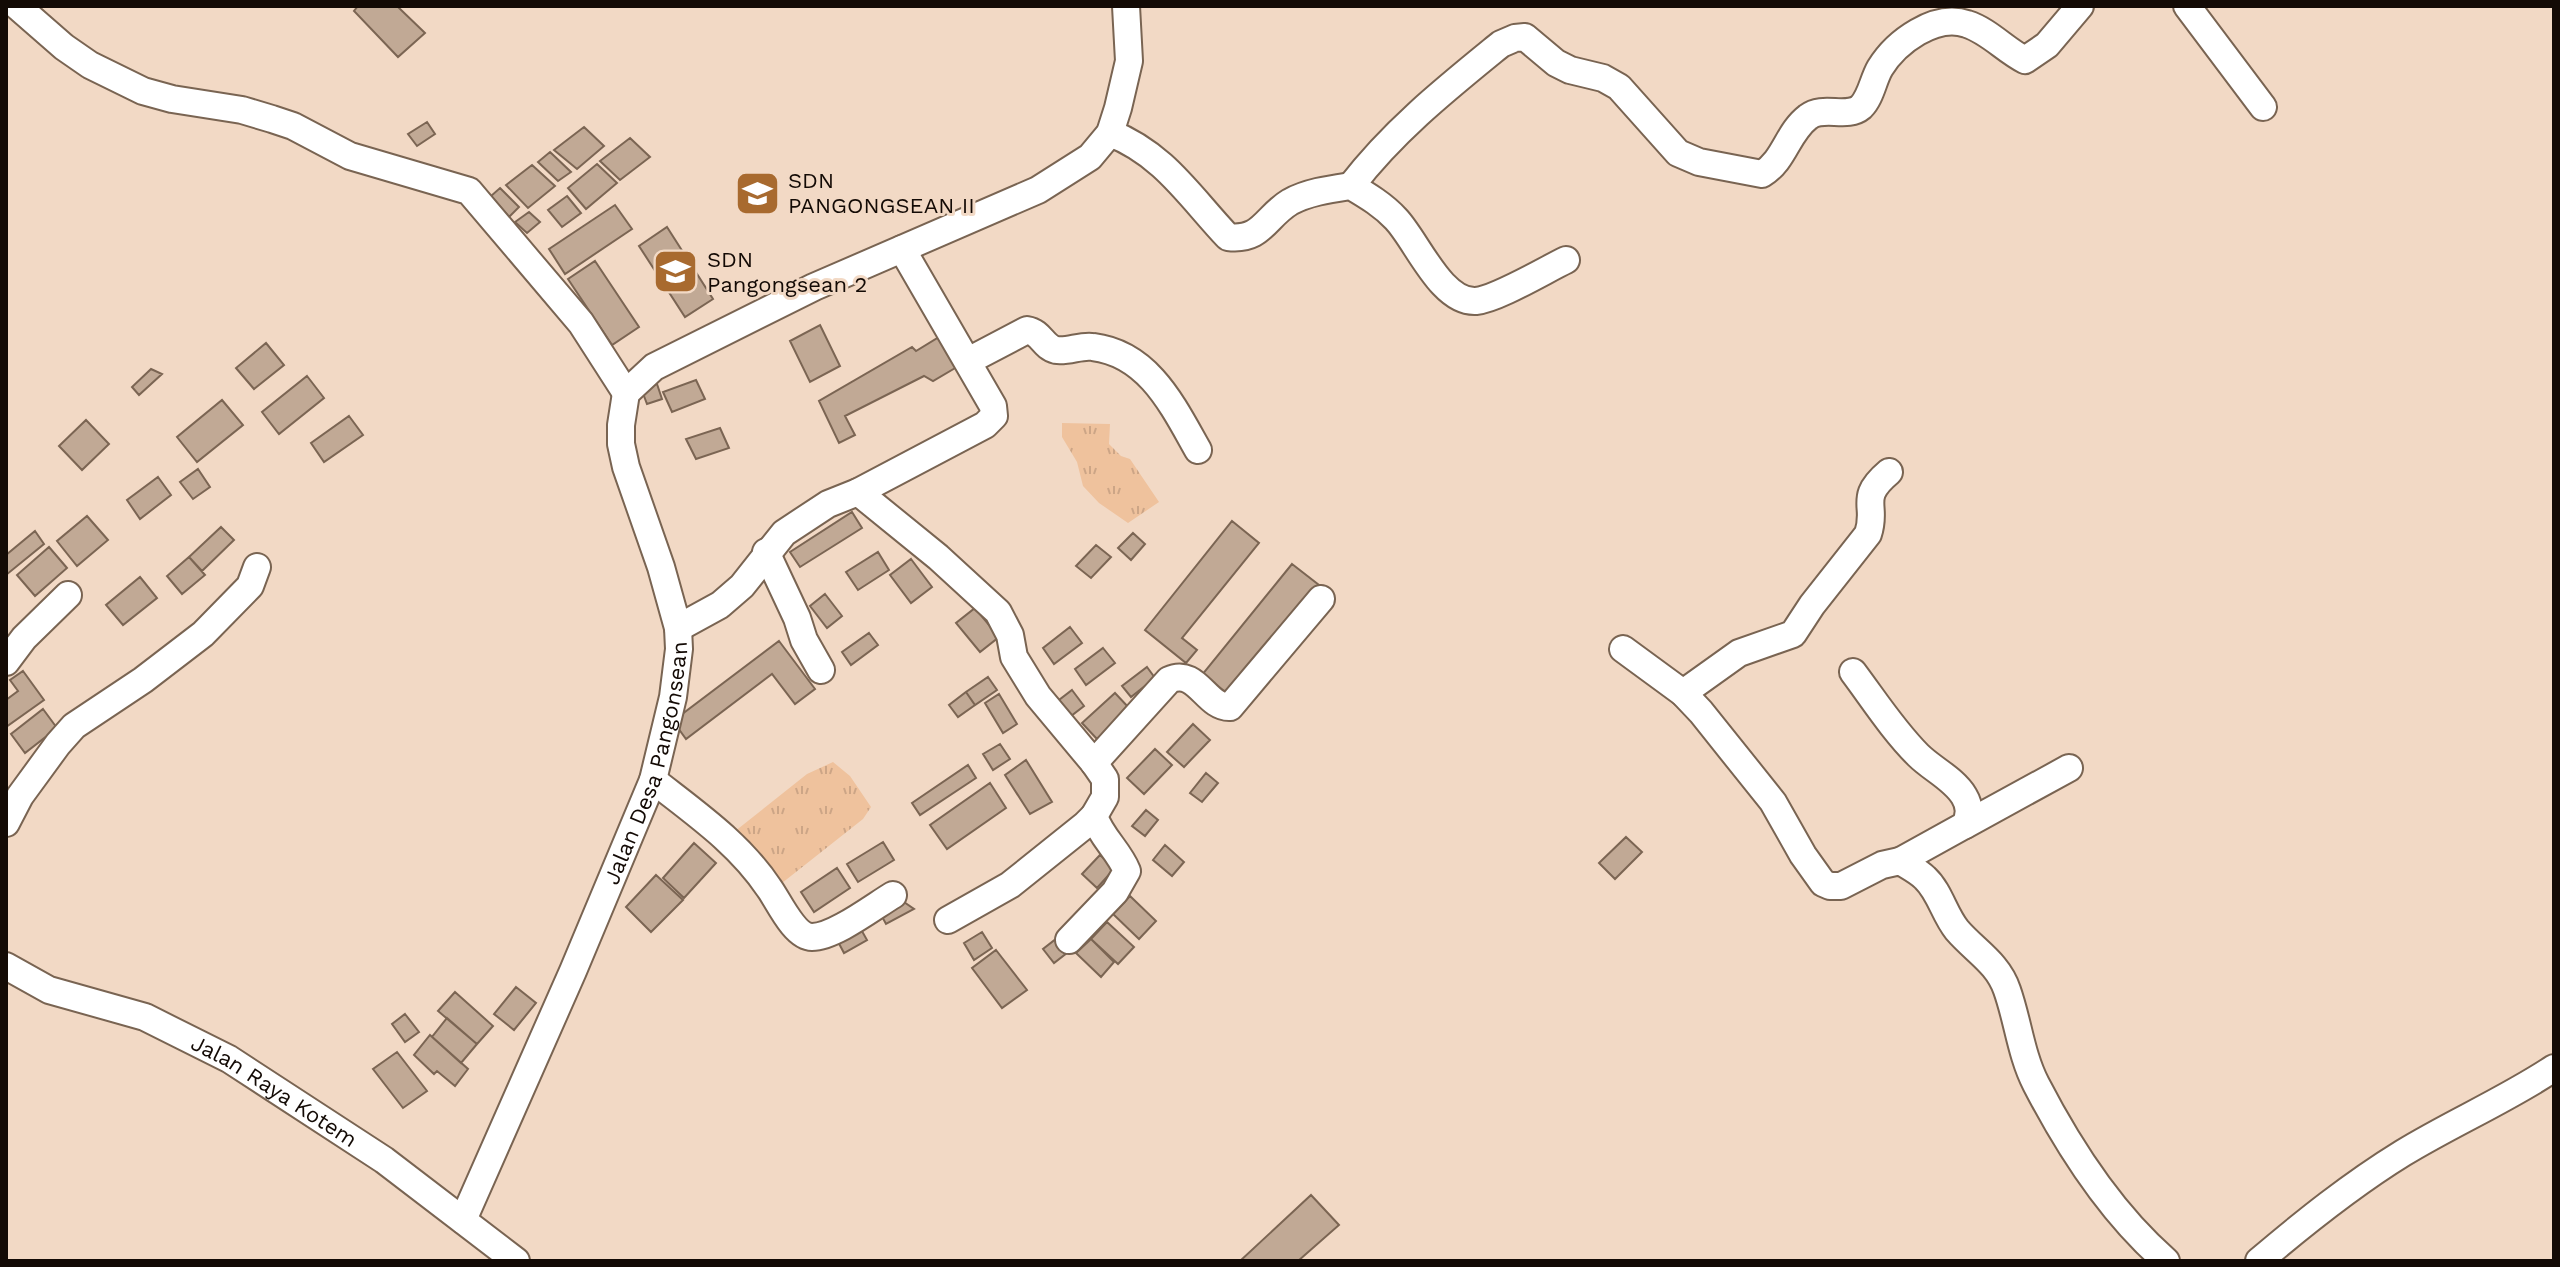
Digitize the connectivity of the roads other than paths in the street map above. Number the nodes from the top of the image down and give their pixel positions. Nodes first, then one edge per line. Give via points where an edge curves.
1 (17, 6) edge
2 (1126, 6) edge
3 (2080, 6) edge
4 (2187, 6) edge
5 (2263, 107) dead end
6 (1110, 133) junction
7 (1351, 186) junction
8 (902, 249) junction
9 (1566, 260) dead end
10 (968, 361) junction
11 (626, 393) junction
12 (1198, 450) dead end
13 (1889, 472) dead end
14 (858, 492) junction
15 (766, 552) junction
16 (257, 567) dead end
17 (68, 595) dead end
18 (1321, 599) dead end
19 (678, 628) junction
20 (1623, 649) dead end
21 (6, 662) edge
22 (821, 670) dead end
23 (1853, 672) dead end
24 (1683, 693) junction
25 (1094, 763) junction
26 (2069, 768) dead end
27 (653, 780) junction
28 (1094, 816) junction
29 (6, 823) edge
30 (1965, 825) junction
31 (1900, 861) junction
32 (893, 895) dead end
33 (948, 920) dead end
34 (1069, 940) dead end
35 (6, 966) edge
36 (2554, 1068) edge
37 (463, 1220) junction
38 (516, 1261) edge
39 (2166, 1261) edge
40 (2259, 1261) edge

1 - 11 street via 90,65 143,91 272,119 350,156 469,191 581,323
2 - 6 street via 1129,61
3 - 7 street via 2047,45 2025,60 1968,24 1950,21 1919,31 1893,51 1859,108 1809,116 1780,159 1762,174 1678,153 1619,87 1570,70 1525,37 1515,38 1423,108
4 - 5 street
6 - 7 street via 1150,153 1228,237 1252,236 1302,197
6 - 8 street via 1090,157 1038,190
7 - 9 street via 1398,221 1447,290 1460,298 1490,297
8 - 10 street
8 - 11 street via 654,367
10 - 12 street via 1027,330 1058,350 1090,346 1118,352 1159,384
10 - 14 street via 994,416
11 - 19 street, Jalan Desa Pangonsean via 621,444 626,467
13 - 24 street via 1869,498 1868,534 1798,630 1739,653
14 - 15 street via 805,517
14 - 25 street via 998,612 1014,657 1038,696
15 - 19 street via 742,586 720,605
15 - 22 street
16 - 29 street via 250,586 203,634 74,726 20,796
17 - 21 street
18 - 25 street via 1230,707 1176,676
19 - 27 street, Jalan Desa Pangonsean via 673,697
20 - 24 street
23 - 30 street via 1910,746 1960,789 1969,808
24 - 31 street via 1773,802 1823,883 1841,886
25 - 28 street via 1105,779 1105,797
26 - 30 street
27 - 32 street via 743,853 805,936 828,932
27 - 37 street, Jalan Desa Pangonsean
28 - 33 street via 1010,885
28 - 34 street via 1127,871 1115,892
30 - 31 street
31 - 39 street via 1926,879 1958,931 2001,975 2034,1081 2069,1142 2110,1201
35 - 37 street, Jalan Raya Kotem via 49,990 145,1017 229,1059 384,1160
36 - 40 street via 2326,1204
37 - 38 street, Jalan Raya Kotem

